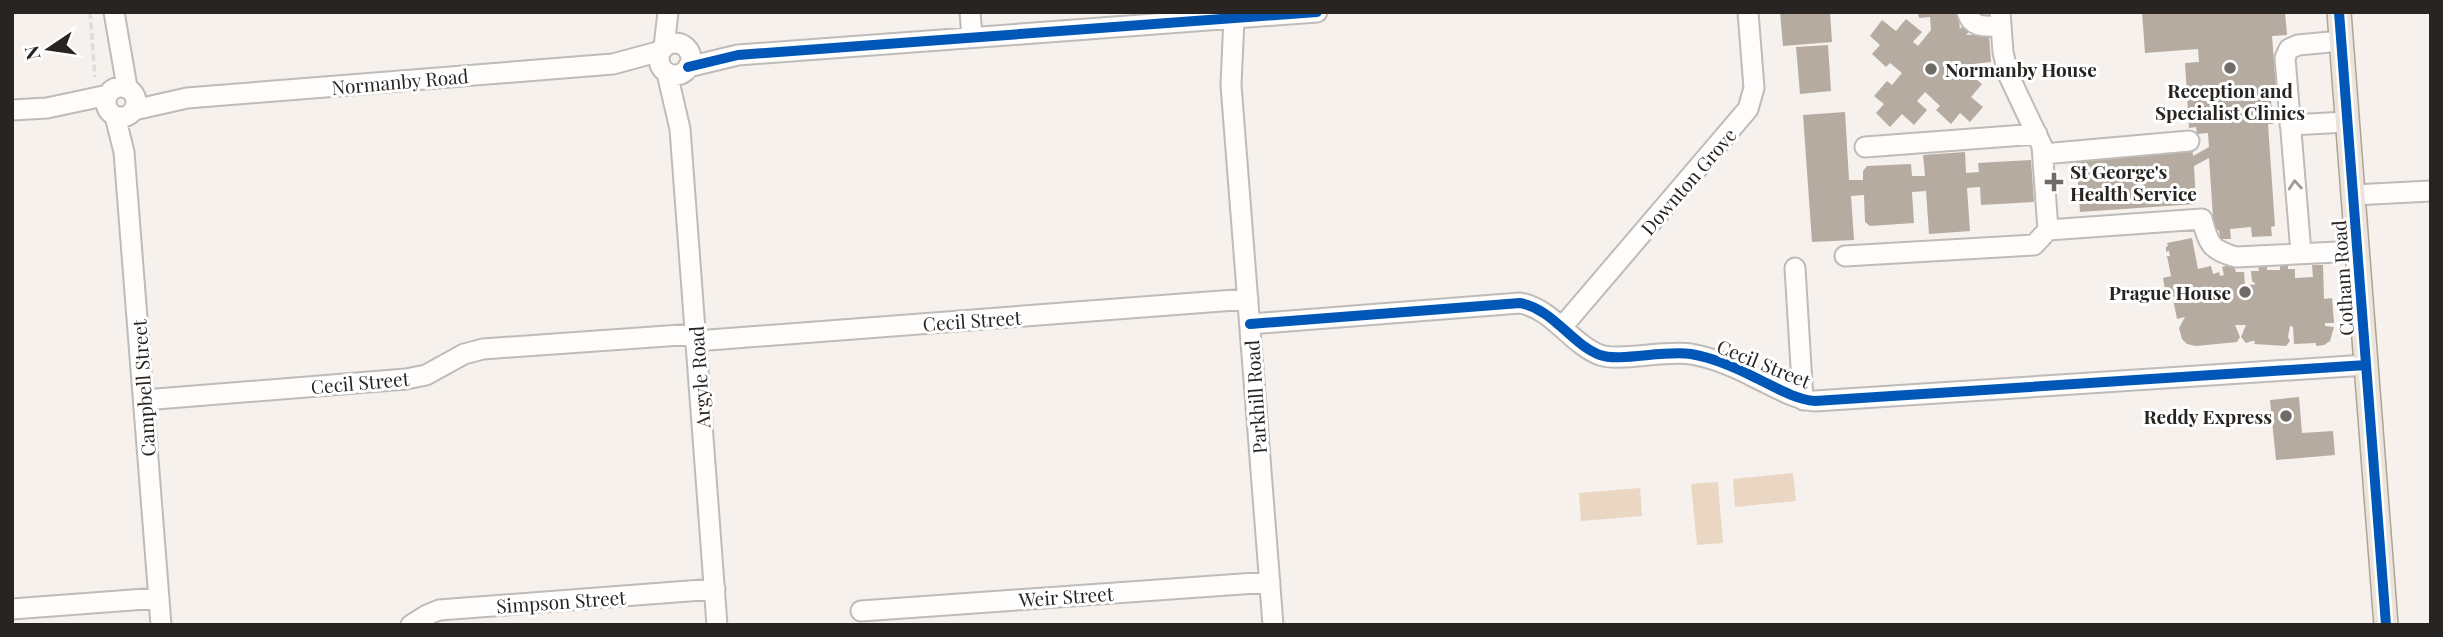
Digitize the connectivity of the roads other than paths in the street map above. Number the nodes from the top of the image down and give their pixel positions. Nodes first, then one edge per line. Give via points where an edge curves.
1 (668, 12) edge
2 (674, 12) edge
3 (970, 12) edge
4 (1317, 12) edge
5 (1748, 12) edge
6 (1967, 12) edge
7 (2339, 12) edge
8 (1236, 17) edge
9 (114, 18) edge
10 (2001, 19) edge
11 (972, 37) junction
12 (2341, 41) junction
13 (675, 59) junction
14 (121, 102) junction
15 (12, 110) edge
16 (2347, 122) junction
17 (2290, 125) junction
18 (2037, 134) junction
19 (2189, 141) dead end
20 (1865, 147) dead end
21 (2043, 154) junction
22 (2431, 191) edge
23 (2353, 195) junction
24 (2048, 230) junction
25 (2357, 251) junction
26 (2301, 253) junction
27 (1845, 256) dead end
28 (1795, 268) dead end
29 (1248, 299) junction
30 (1250, 324) junction
31 (1562, 327) junction
32 (696, 338) junction
33 (2366, 365) junction
34 (144, 400) junction
35 (1803, 400) junction
36 (1270, 582) junction
37 (715, 589) junction
38 (159, 598) junction
39 (12, 609) edge
40 (862, 611) dead end
41 (161, 625) edge
42 (411, 625) edge
43 (717, 625) edge
44 (1273, 625) edge
45 (2386, 625) edge

1 - 13 street, Argyle Road
2 - 13 street, Argyle Road
3 - 11 street
4 - 8 street, Normanby Road
5 - 31 street, Downton Grove via 1754,88 1748,109
6 - 10 street via 1975,25
7 - 12 main road, Cotham Road
8 - 11 street, Normanby Road
8 - 29 street, Parkhill Road via 1231,85
9 - 14 street, Campbell Street
10 - 18 street via 2008,74
11 - 13 street, Normanby Road
12 - 16 main road, Cotham Road
12 - 17 street via 2298,45 2287,52
13 - 14 street, Normanby Road
13 - 32 street, Argyle Road
14 - 15 street, Normanby Road
14 - 34 street, Campbell Street
16 - 17 street
16 - 23 main road, Cotham Road
26 -> 17 street
18 - 20 street
18 - 21 street
19 - 21 street
21 - 24 street
22 - 23 street
23 - 25 main road, Cotham Road
24 - 26 street via 2202,219 2209,244 2218,251 2236,257
24 - 27 street via 2034,245
25 - 26 street
25 - 33 main road, Cotham Road
28 - 35 street
29 - 30 street, Parkhill Road
29 - 32 street, Cecil Street
30 - 31 street, Cecil Street via 1508,303 1530,305
30 - 36 street, Parkhill Road
31 - 35 street, Cecil Street via 1600,355 1674,352 1710,358
32 - 34 street, Cecil Street via 483,349 426,375 406,379
32 - 37 street, Argyle Road
33 - 35 street, Cecil Street
33 - 45 main road, Cotham Road
34 - 38 street, Campbell Street
36 - 40 street, Weir Street
36 - 44 street, Parkhill Road
37 - 42 street, Simpson Street via 439,610
37 - 43 street, Argyle Road
38 - 39 street
38 - 41 street, Campbell Street

